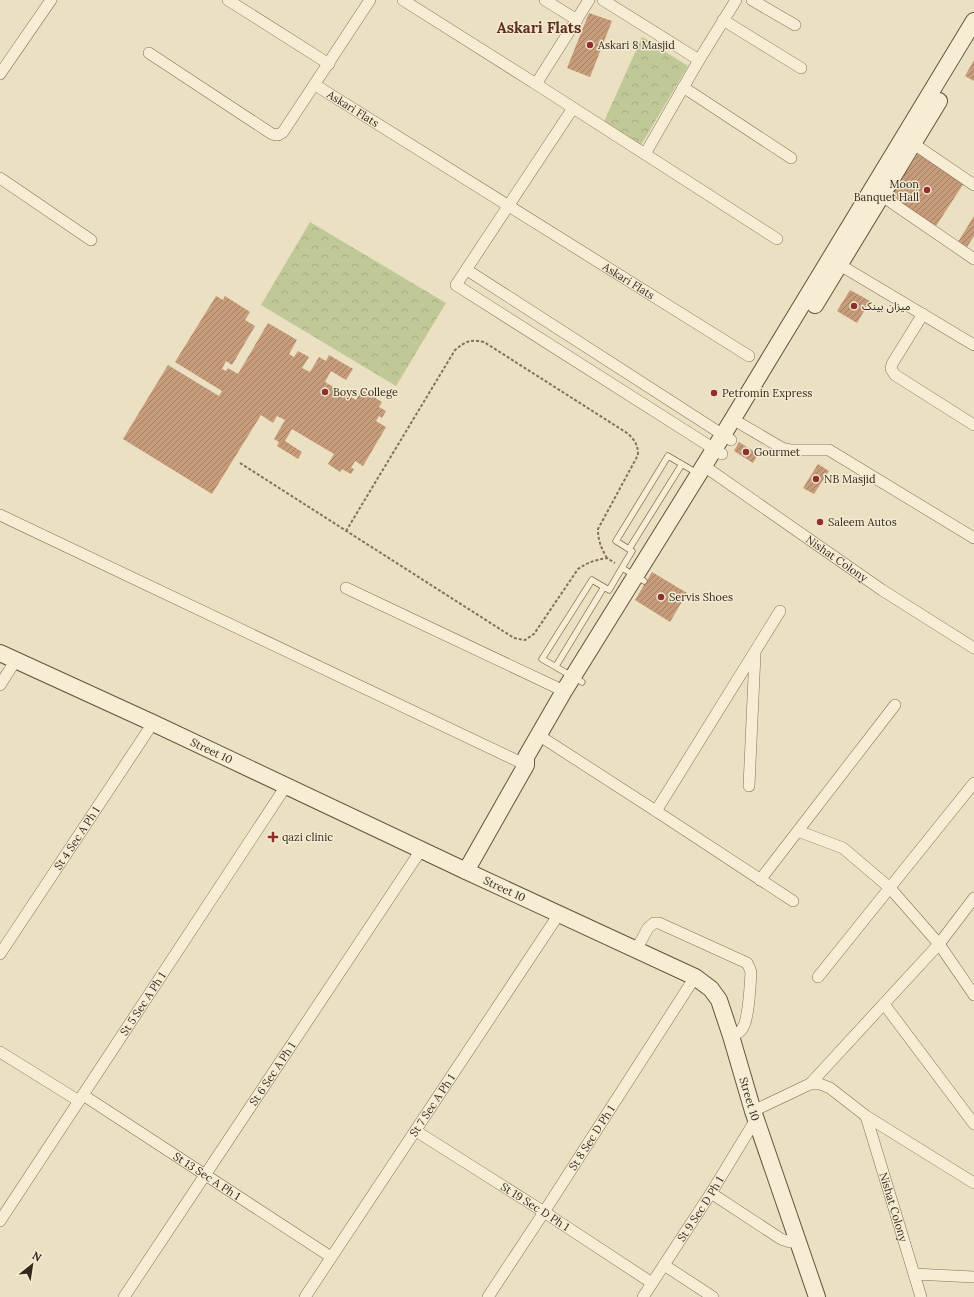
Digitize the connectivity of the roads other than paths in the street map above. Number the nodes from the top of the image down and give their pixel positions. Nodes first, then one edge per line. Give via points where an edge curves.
1 (51, 0) edge
2 (228, 0) edge
3 (403, 0) edge
4 (545, 0) edge
5 (589, 0) edge
6 (603, 0) edge
7 (736, 0) edge
8 (752, 0) edge
9 (369, 1) edge
10 (240, 3) edge
11 (577, 20) junction
12 (724, 20) junction
13 (795, 25) dead end
14 (973, 33) edge
15 (150, 53) dead end
16 (699, 60) junction
17 (329, 64) junction
18 (801, 68) dead end
19 (0, 74) edge
20 (536, 84) junction
21 (683, 87) junction
22 (320, 88) dead end
23 (573, 108) junction
24 (914, 144) junction
25 (645, 154) junction
26 (791, 158) dead end
27 (0, 178) edge
28 (974, 185) edge
29 (882, 196) junction
30 (508, 206) junction
31 (777, 239) dead end
32 (91, 240) dead end
33 (974, 259) edge
34 (840, 265) junction
35 (467, 270) junction
36 (923, 314) junction
37 (974, 345) edge
38 (592, 351) junction
39 (749, 356) dead end
40 (583, 366) junction
41 (741, 424) junction
42 (974, 425) edge
43 (727, 438) junction
44 (718, 452) junction
45 (682, 464) junction
46 (705, 471) junction
47 (0, 515) edge
48 (974, 538) edge
49 (629, 549) junction
50 (634, 575) junction
51 (604, 587) junction
52 (346, 588) dead end
53 (780, 611) dead end
54 (973, 646) edge
55 (0, 653) edge
56 (755, 653) junction
57 (16, 660) junction
58 (556, 666) junction
59 (578, 679) junction
60 (0, 685) edge
61 (564, 691) junction
62 (895, 705) dead end
63 (153, 722) junction
64 (546, 740) junction
65 (526, 765) junction
66 (974, 783) edge
67 (286, 786) junction
68 (749, 786) dead end
69 (656, 811) junction
70 (798, 831) junction
71 (421, 850) junction
72 (466, 871) junction
73 (760, 880) junction
74 (890, 888) junction
75 (974, 898) edge
76 (793, 901) dead end
77 (559, 914) junction
78 (939, 944) junction
79 (636, 950) junction
80 (0, 954) edge
81 (695, 977) junction
82 (818, 977) dead end
83 (974, 995) edge
84 (884, 1004) junction
85 (732, 1036) junction
86 (0, 1052) edge
87 (810, 1084) junction
88 (81, 1098) junction
89 (755, 1115) junction
90 (866, 1116) junction
91 (974, 1124) edge
92 (416, 1131) junction
93 (205, 1174) junction
94 (974, 1183) edge
95 (711, 1193) junction
96 (544, 1212) junction
97 (0, 1221) edge
98 (798, 1241) junction
99 (331, 1258) junction
100 (664, 1265) junction
101 (914, 1274) junction
102 (974, 1277) edge
103 (652, 1283) junction
104 (124, 1297) edge
105 (306, 1297) edge
106 (488, 1297) edge
107 (643, 1297) edge
108 (713, 1297) edge
109 (817, 1297) edge
110 (921, 1297) edge

1 - 19 street
2 - 10 street
3 - 20 street
4 - 11 street
5 - 11 street
6 - 16 street
7 - 12 street
8 - 13 street
9 - 17 street
10 - 17 street
11 - 20 street
12 - 16 street
12 - 18 street
14 - 24 street
14 - 43 street
15 - 17 street via 278,136
16 - 21 street
20 - 23 street
21 - 25 street
21 - 26 street
22 - 30 street, Askari Flats
23 - 25 street
23 - 30 street
24 - 28 street
24 - 29 street
25 - 31 street
27 - 32 street
29 - 33 street
29 - 34 street
30 - 35 street
30 - 39 street, Askari Flats
34 - 36 street
34 - 41 street
35 - 38 street
35 - 40 street via 456,285
36 - 37 street
36 - 42 street via 891,369 895,376
38 - 40 street
38 - 43 street
40 - 44 street
41 - 43 street
41 - 48 street via 782,448 829,450
43 - 44 street
44 - 46 street
45 - 46 lane
45 - 49 lane
45 - 49 lane via 668,456 616,542
46 - 50 street
46 - 54 street, Nishat Colony via 882,590
47 - 65 street
49 - 50 lane via 632,552
50 - 51 lane via 609,590
50 - 59 street
51 - 58 lane
51 - 58 lane via 592,580 542,659
52 - 61 street
53 - 56 street
55 - 57 street, Street 10
56 - 68 street
56 - 69 street
57 - 60 street
57 - 63 street, Street 10
58 - 59 lane
59 - 61 street
59 - 64 street
61 - 65 street via 526,756
62 - 70 street
63 - 67 street, Street 10
63 - 80 street, St 4 Sec A Ph 1
64 - 65 street via 533,761
64 - 69 street
65 - 72 street
66 - 74 street
67 - 71 street, Street 10
67 - 88 street, St 5 Sec A Ph 1
69 - 73 street
70 - 73 street
70 - 74 street via 843,848
71 - 72 street, Street 10
71 - 93 street, St 6 Sec A Ph 1
72 - 77 street, Street 10
73 - 76 street
74 - 78 street
74 - 82 street
75 - 78 street
77 - 79 street, Street 10
77 - 92 street, St 7 Sec A Ph 1
78 - 83 street
78 - 84 street
79 - 81 street, Street 10
79 - 85 street via 648,928 654,923 659,923 747,963 751,973 746,1019 742,1030
81 - 85 street, Street 10 via 711,989 719,1000
81 - 96 street, St 8 Sec D Ph 1
84 - 87 street
84 - 91 street
85 - 89 street, Street 10
86 - 88 street, St 13 Sec A Ph 1
87 - 89 street
87 - 90 street via 830,1088
88 - 93 street, St 13 Sec A Ph 1
88 - 97 street, St 5 Sec A Ph 1
89 - 95 street, St 9 Sec D Ph 1
89 - 98 street, Street 10
90 - 94 street
90 - 101 street, Nishat Colony
92 - 96 street, St 19 Sec D Ph 1
92 - 99 street, St 7 Sec A Ph 1
93 - 99 street, St 13 Sec A Ph 1
93 - 104 street, St 6 Sec A Ph 1
95 - 98 street via 781,1239
95 - 100 street, St 9 Sec D Ph 1
96 - 103 street, St 19 Sec D Ph 1
96 - 106 street, St 8 Sec D Ph 1
98 - 109 street, Street 10
99 - 105 street, St 7 Sec A Ph 1
100 - 103 street, St 9 Sec D Ph 1
100 - 108 street
101 - 102 street
101 - 110 street, Nishat Colony
103 - 107 street, St 9 Sec D Ph 1

